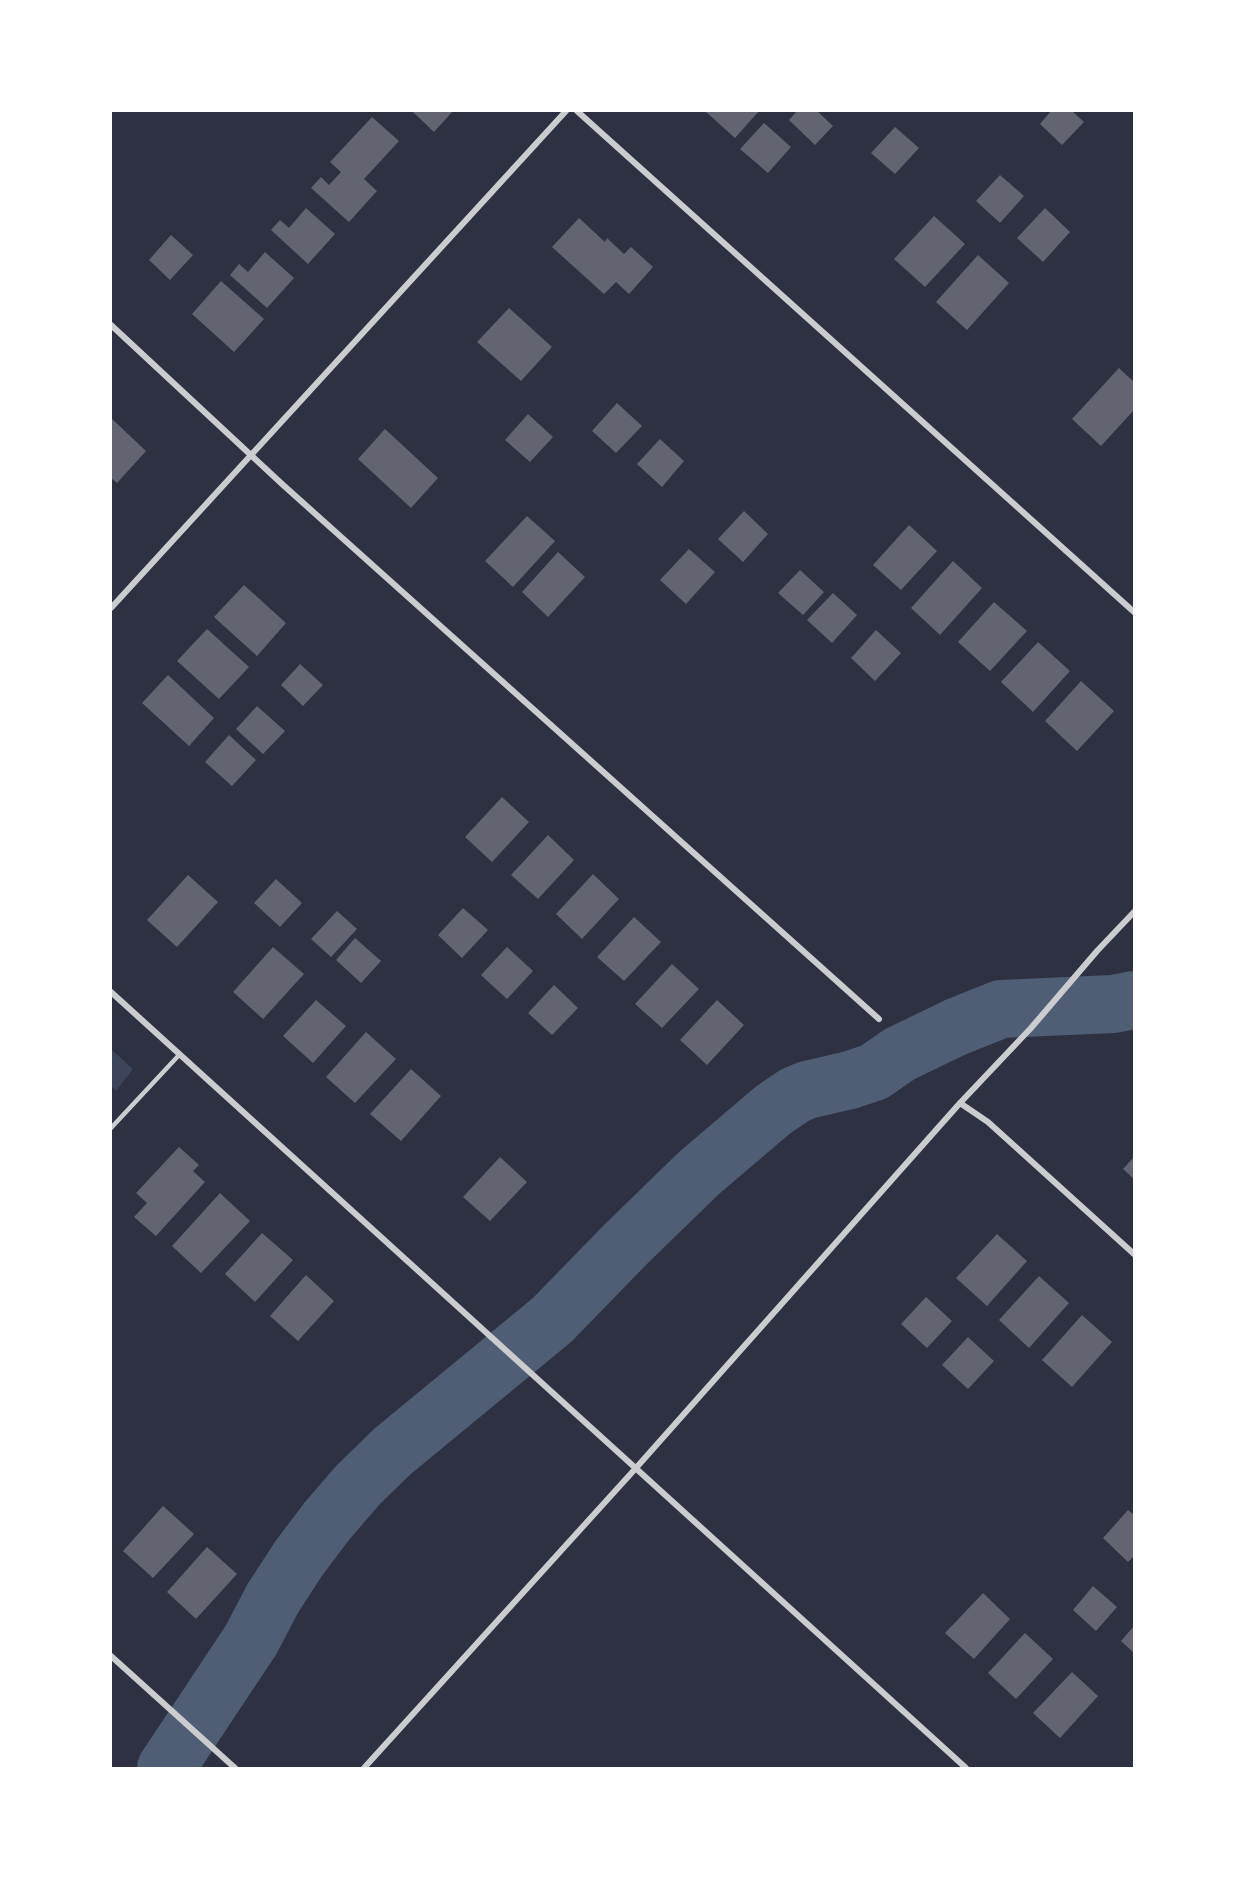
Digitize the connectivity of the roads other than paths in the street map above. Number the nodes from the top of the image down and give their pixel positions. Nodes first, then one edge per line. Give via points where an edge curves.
1 (566, 111) edge
2 (577, 111) edge
3 (111, 325) edge
4 (252, 454) junction
5 (111, 608) edge
6 (1134, 612) edge
7 (1134, 912) edge
8 (111, 992) edge
9 (879, 1019) dead end
10 (180, 1054) junction
11 (960, 1103) junction
12 (111, 1128) edge
13 (1134, 1254) edge
14 (636, 1468) junction
15 (111, 1656) edge
16 (236, 1768) edge
17 (364, 1768) edge
18 (966, 1768) edge

1 - 4 street
2 - 6 street
3 - 4 street
4 - 5 street
4 - 9 street
7 - 11 street
8 - 10 street
10 - 12 lane
10 - 14 street
11 - 13 street via 988,1122
11 - 14 street
14 - 17 street
14 - 18 street
15 - 16 street

